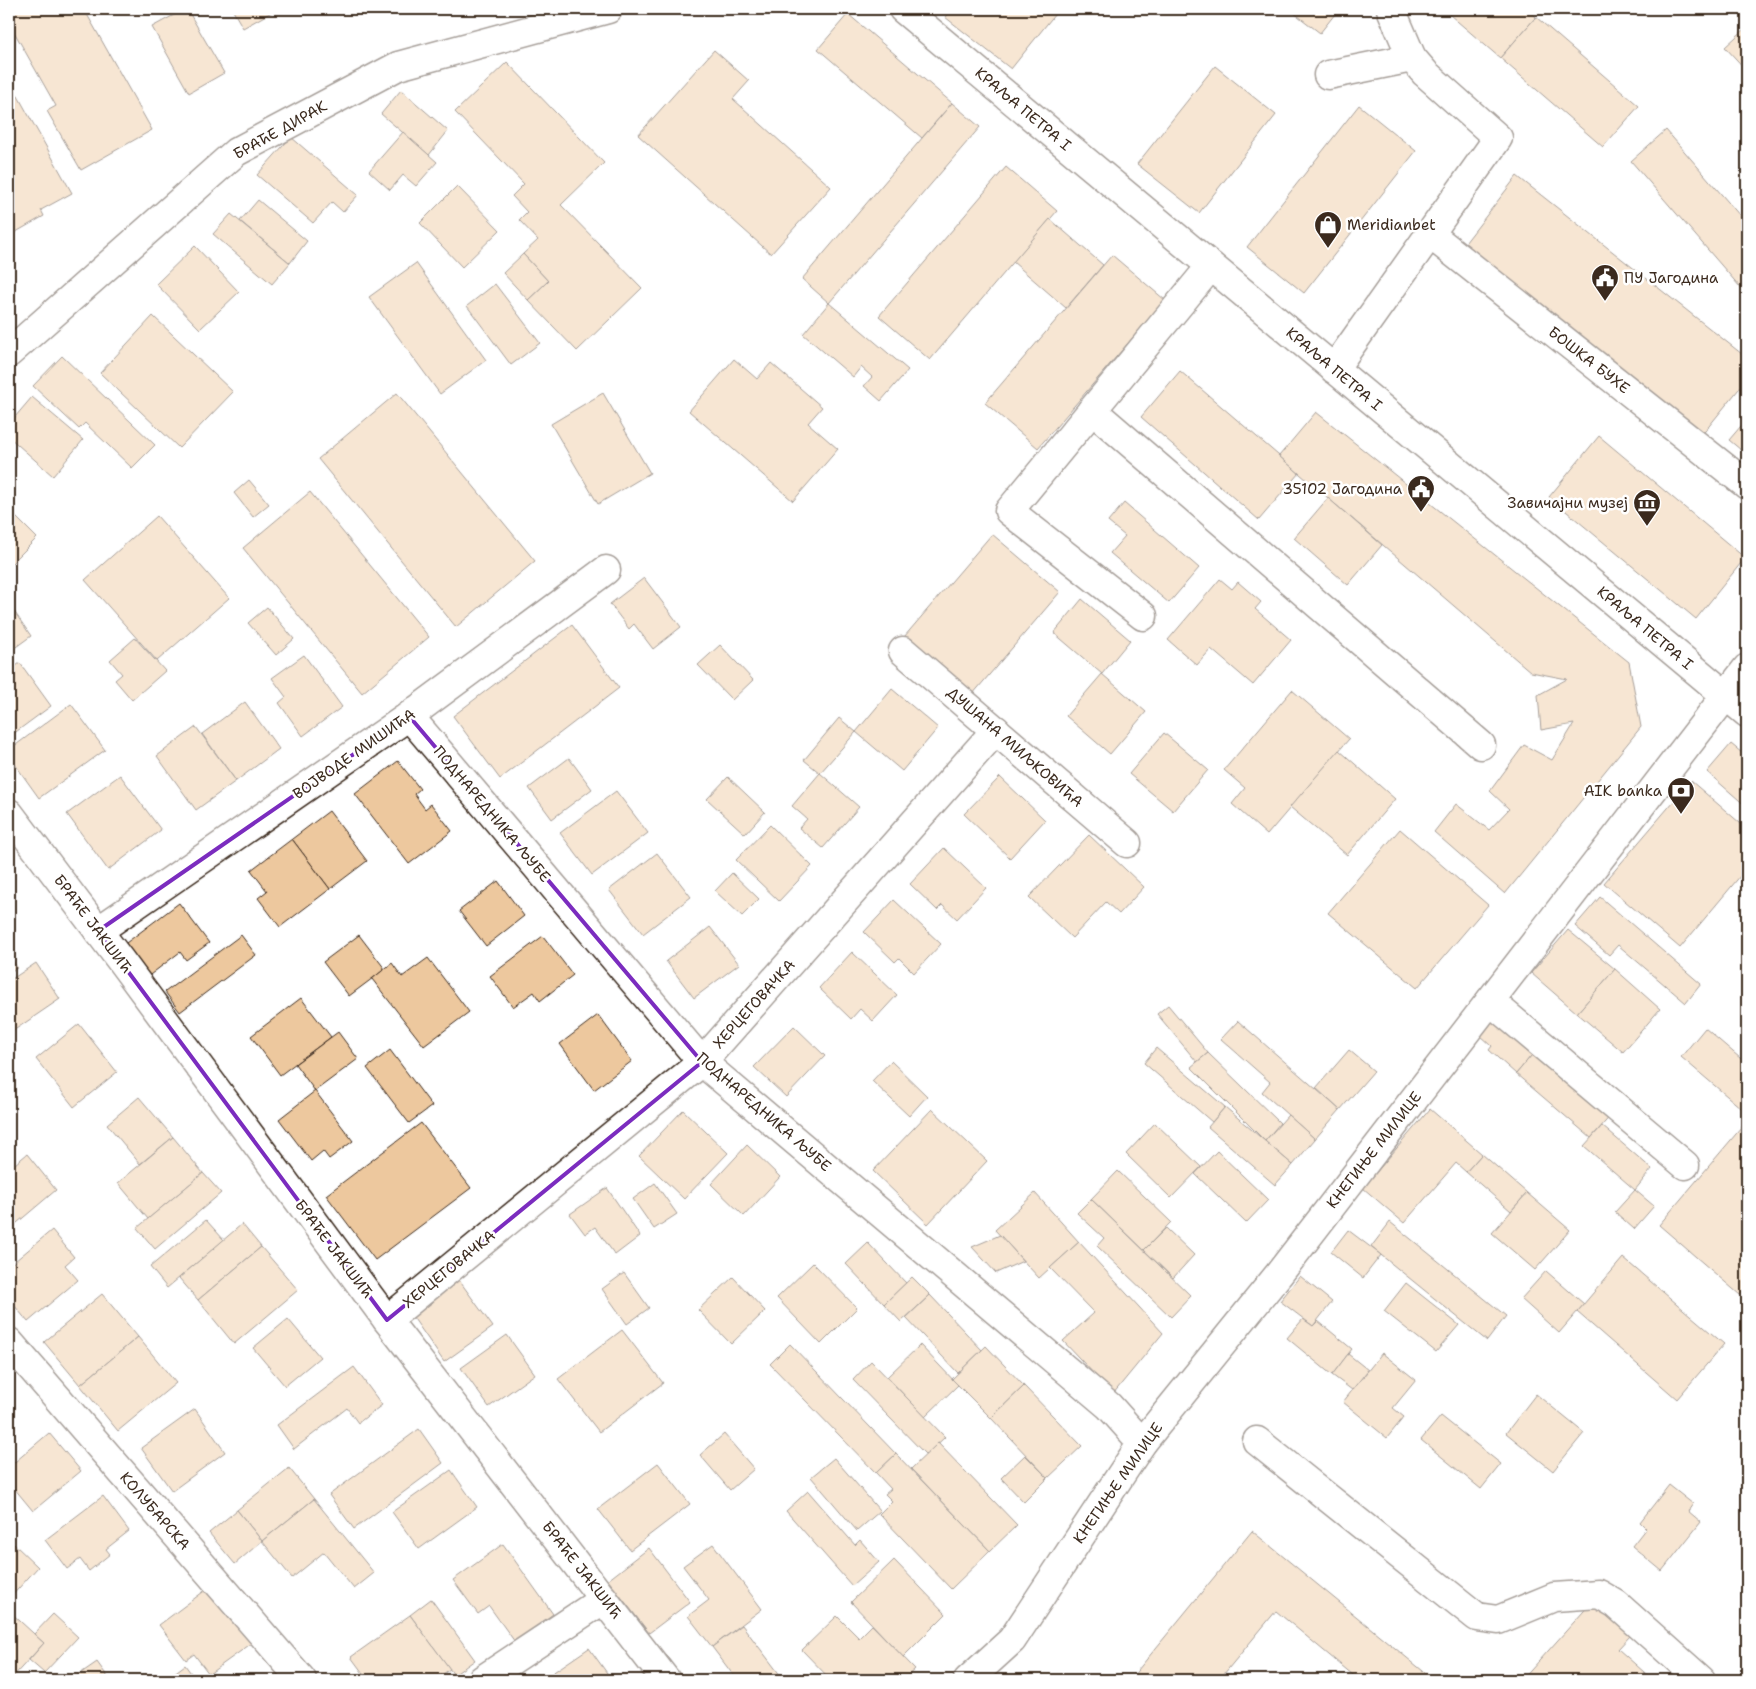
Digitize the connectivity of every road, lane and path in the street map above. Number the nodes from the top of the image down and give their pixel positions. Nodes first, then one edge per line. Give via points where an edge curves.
1 (608, 9) edge
2 (1392, 9) edge
3 (912, 14) edge
4 (1412, 58) junction
5 (1328, 75) dead end
6 (1431, 235) junction
7 (1211, 266) junction
8 (9, 353) edge
9 (1334, 369) junction
10 (1092, 410) junction
11 (1747, 485) edge
12 (606, 570) dead end
13 (1142, 616) dead end
14 (903, 651) dead end
15 (1747, 668) edge
16 (1726, 696) junction
17 (1747, 713) edge
18 (409, 716) junction
19 (996, 730) junction
20 (1481, 745) dead end
21 (9, 813) edge
22 (1127, 843) dead end
23 (98, 931) junction
24 (1490, 1001) junction
25 (702, 1062) junction
26 (1685, 1165) dead end
27 (387, 1320) junction
28 (9, 1342) edge
29 (1257, 1441) dead end
30 (1142, 1443) junction
31 (604, 1599) junction
32 (1012, 1640) junction
33 (302, 1680) edge
34 (482, 1680) edge
35 (666, 1680) edge
36 (968, 1680) edge
37 (995, 1680) edge
38 (1701, 1680) edge

1 - 8 street, БРАЋЕ ДИРАК via 398,66 236,152
2 - 4 street
3 - 7 street, КРАЉА ПЕТРА I
4 - 5 street
4 - 6 street via 1498,138
6 - 9 street
6 - 11 street, БОШКА БУХЕ
7 - 9 street, КРАЉА ПЕТРА I
7 - 10 street
9 - 16 street, КРАЉА ПЕТРА I
10 - 13 street via 1009,511
10 - 20 street
12 - 18 street, ВОЈВОДЕ МИШИЋА
14 - 19 street, ДУШАНА МИЉКОВИЋА
15 - 16 street, КНЕГИЊЕ МИЛИЦЕ
16 - 17 street, КРАЉА ПЕТРА I
16 - 24 street, КНЕГИЊЕ МИЛИЦЕ
18 - 23 street, ВОЈВОДЕ МИШИЋА
18 - 25 street, ПОДНАРЕДНИКА ЉУБЕ
19 - 22 street, ДУШАНА МИЉКОВИЋА
19 - 25 street, ХЕРЦЕГОВАЧКА
21 - 23 street, БРАЋЕ ЈАКШИЋ
23 - 27 street, БРАЋЕ ЈАКШИЋ
24 - 26 street
24 - 30 street, КНЕГИЊЕ МИЛИЦЕ via 1279,1274
25 - 27 street, ХЕРЦЕГОВАЧКА
25 - 30 street, ПОДНАРЕДНИКА ЉУБЕ via 1109,1406
27 - 31 street, БРАЋЕ ЈАКШИЋ
28 - 33 street, КОЛУБАРСКА
29 - 38 street via 1476,1617 1498,1620 1554,1597 1599,1594 1616,1604
30 - 32 street, КНЕГИЊЕ МИЛИЦЕ
31 - 34 street
31 - 35 street, БРАЋЕ ЈАКШИЋ
32 - 36 street
32 - 37 street

